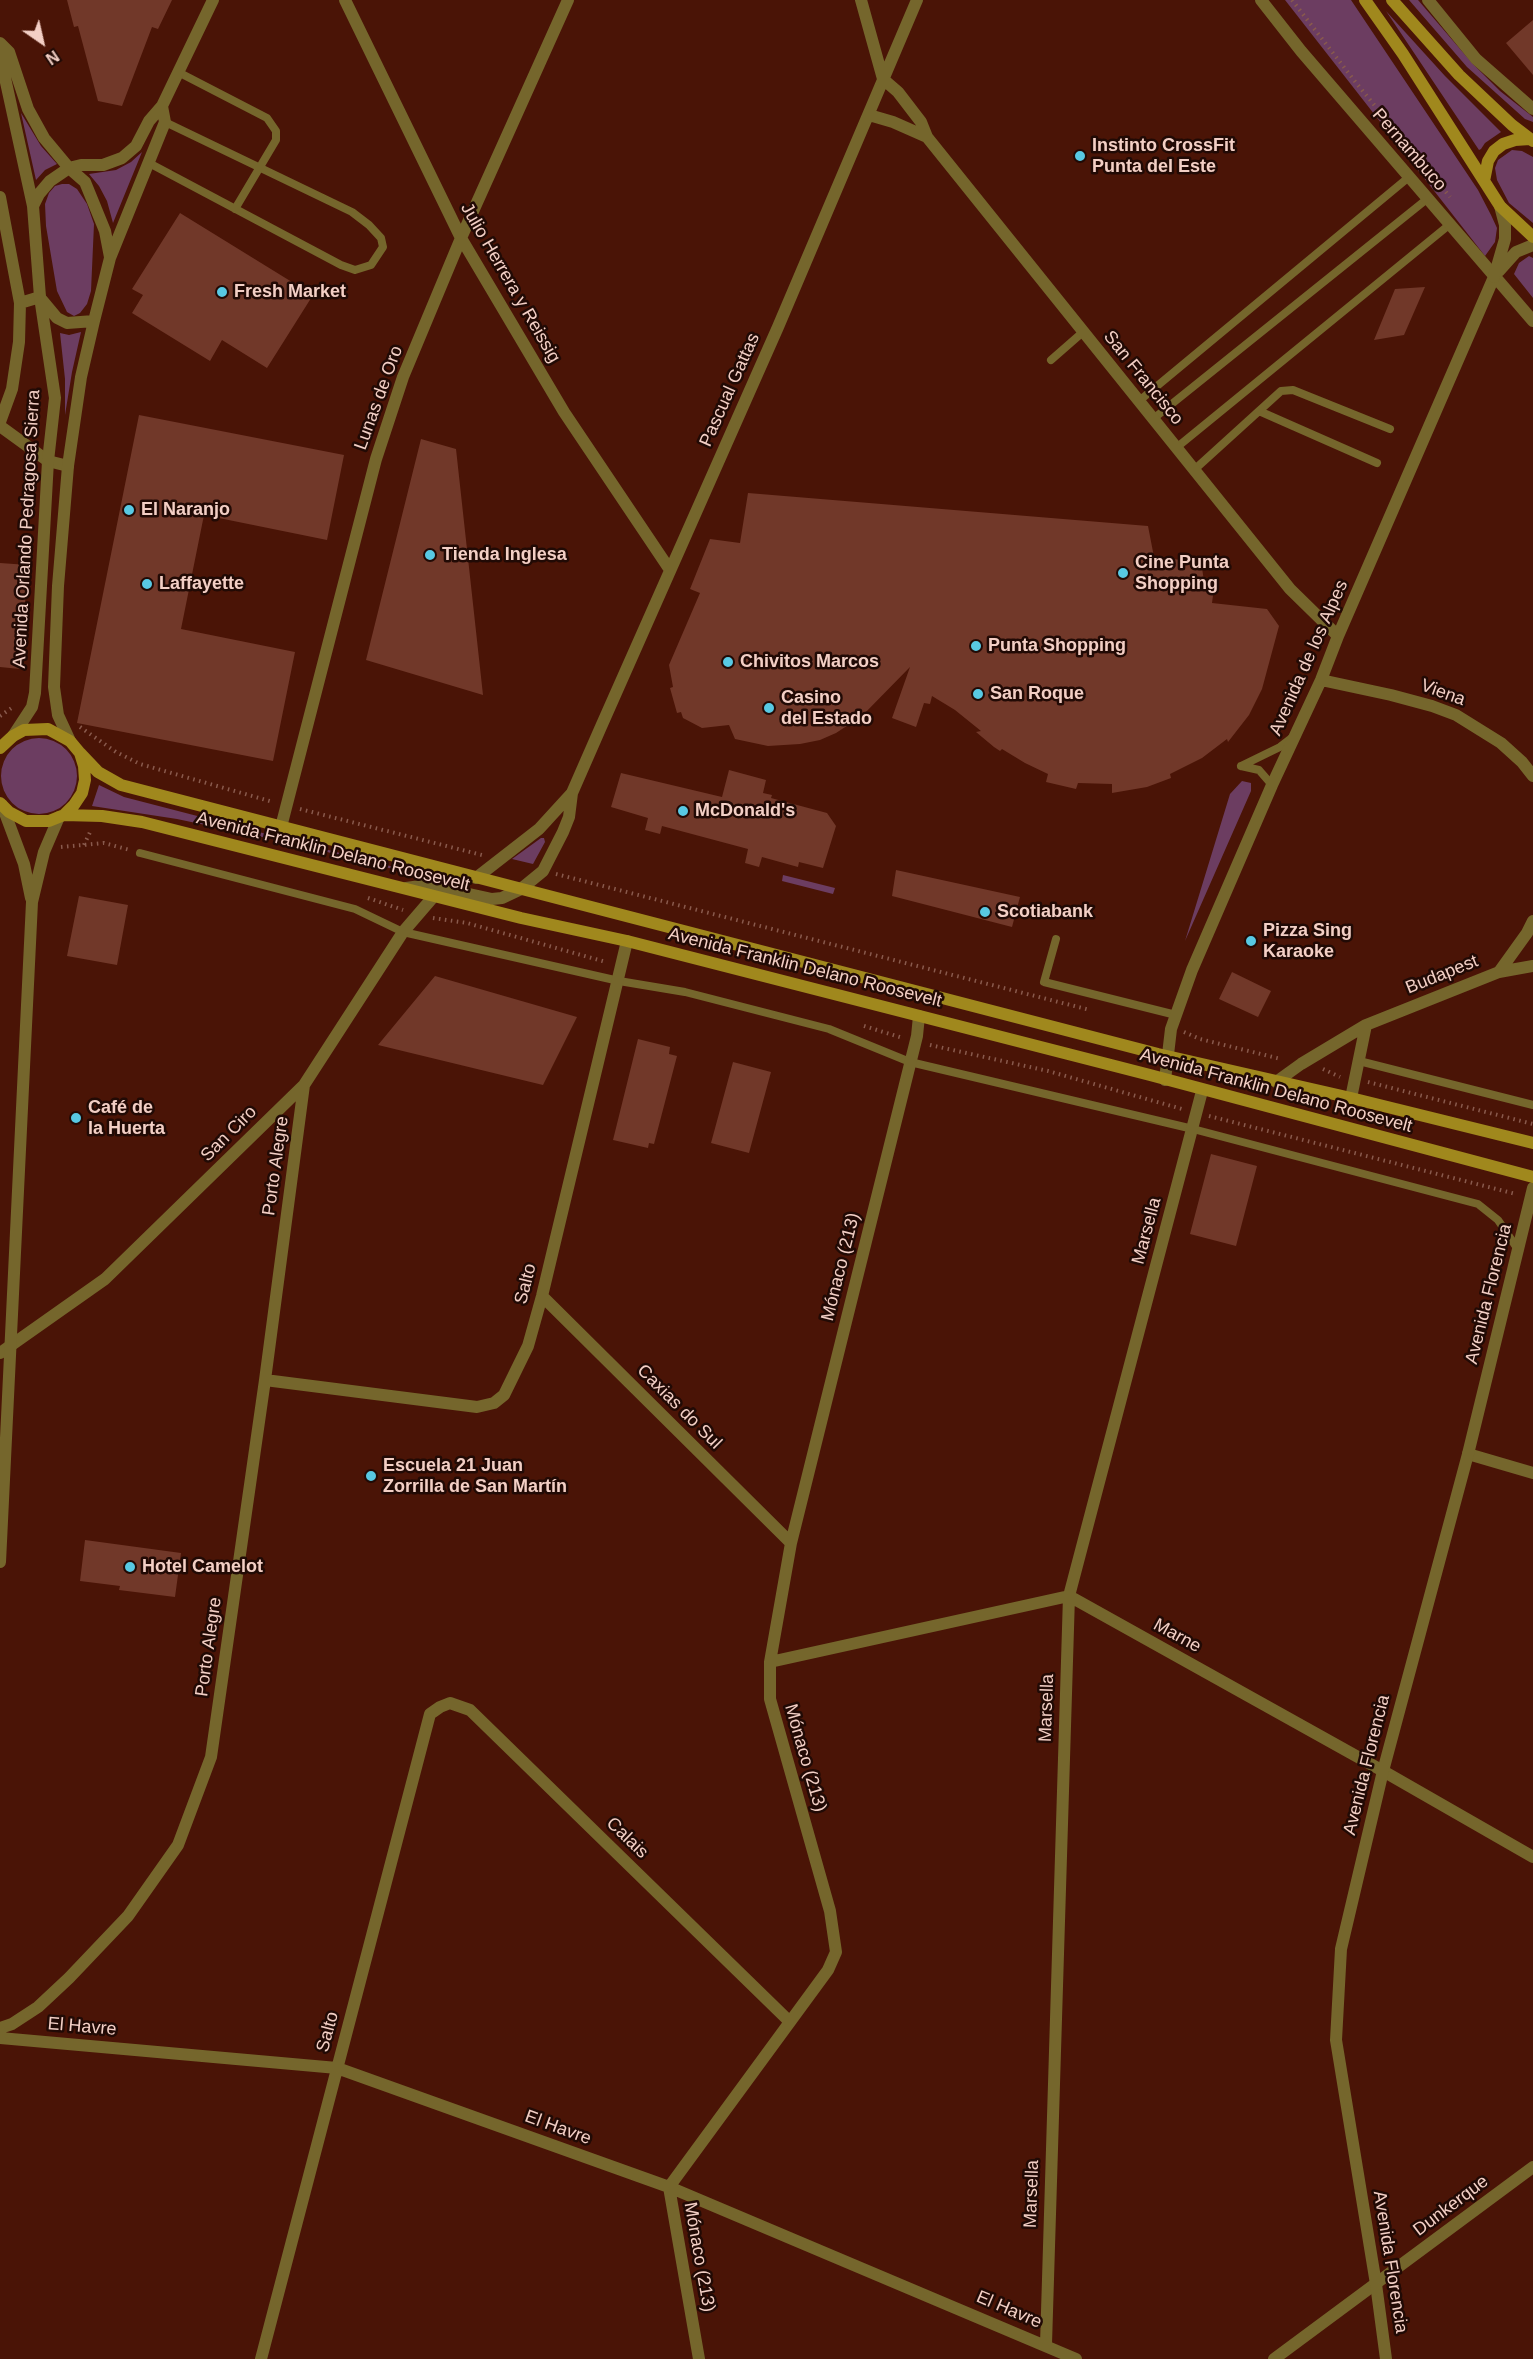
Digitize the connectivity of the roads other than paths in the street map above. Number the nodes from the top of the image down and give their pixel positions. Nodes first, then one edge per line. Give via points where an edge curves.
1 (213, 0) edge
2 (345, 0) edge
3 (568, 0) edge
4 (861, 0) edge
5 (917, 0) edge
6 (1262, 0) edge
7 (1365, 0) edge
8 (1392, 0) edge
9 (1428, 0) edge
10 (0, 43) edge
11 (0, 50) edge
12 (0, 55) edge
13 (178, 72) junction
14 (883, 79) junction
15 (162, 106) junction
16 (1533, 109) edge
17 (869, 115) junction
18 (165, 122) junction
19 (927, 137) junction
20 (1532, 139) edge
21 (149, 163) junction
22 (261, 167) junction
23 (69, 168) junction
24 (1409, 177) junction
25 (1484, 181) junction
26 (0, 197) edge
27 (1427, 199) junction
28 (33, 206) junction
29 (1500, 206) junction
30 (235, 209) junction
31 (1449, 225) junction
32 (1533, 237) edge
33 (461, 238) junction
34 (1533, 245) edge
35 (110, 258) junction
36 (1494, 277) junction
37 (40, 297) junction
38 (20, 303) junction
39 (94, 321) junction
40 (1533, 321) edge
41 (1083, 332) junction
42 (1051, 360) dead end
43 (1139, 401) junction
44 (1259, 411) junction
45 (1153, 419) junction
46 (0, 424) edge
47 (1390, 429) dead end
48 (1176, 448) junction
49 (48, 461) junction
50 (1377, 463) dead end
51 (68, 466) junction
52 (1194, 470) junction
53 (670, 570) junction
54 (58, 586) junction
55 (42, 587) junction
56 (1338, 636) junction
57 (1321, 680) junction
58 (1295, 735) junction
59 (70, 741) junction
60 (4, 743) edge
61 (80, 753) junction
62 (1533, 776) edge
63 (1272, 785) junction
64 (572, 793) junction
65 (1, 804) edge
66 (62, 816) junction
67 (280, 827) junction
68 (140, 853) dead end
69 (477, 878) junction
70 (403, 888) junction
71 (521, 889) junction
72 (434, 896) junction
73 (32, 902) junction
74 (1533, 921) edge
75 (403, 932) junction
76 (1056, 939) dead end
77 (627, 941) junction
78 (1533, 966) edge
79 (1499, 972) junction
80 (619, 981) junction
81 (1176, 1015) junction
82 (919, 1016) junction
83 (1366, 1025) junction
84 (1167, 1056) junction
85 (1359, 1061) junction
86 (910, 1062) junction
87 (1165, 1080) junction
88 (1276, 1082) junction
89 (304, 1085) junction
90 (1202, 1091) junction
91 (1351, 1098) junction
92 (1533, 1105) edge
93 (1192, 1129) junction
94 (1533, 1143) edge
95 (1533, 1177) edge
96 (1533, 1188) edge
97 (1530, 1219) edge
98 (1519, 1251) junction
99 (542, 1296) junction
100 (5, 1351) edge
101 (265, 1380) junction
102 (1468, 1454) junction
103 (1533, 1473) edge
104 (791, 1543) junction
105 (0, 1562) edge
106 (1069, 1596) junction
107 (770, 1662) junction
108 (430, 1714) joint
109 (1383, 1771) junction
110 (1533, 1857) edge
111 (790, 2022) junction
112 (0, 2028) edge
113 (0, 2038) edge
114 (337, 2068) junction
115 (1533, 2167) edge
116 (669, 2187) junction
117 (1376, 2284) junction
118 (1046, 2344) junction
119 (261, 2359) edge
120 (699, 2359) edge
121 (1076, 2359) edge
122 (1274, 2359) edge
123 (1386, 2359) edge

1 - 13 street
2 - 33 street, Julio Herrera y Reissig
3 - 33 street, Lunas de Oro
4 - 14 street, San Francisco
5 - 14 street, Pascual Gattas
6 - 24 street, Pernambuco
7 - 25 main road
8 - 20 main road via 1459,75
9 - 16 street via 1476,59
10 - 11 street
10 - 23 street via 9,52 28,109 44,138
12 - 28 street, Avenida Orlando Pedragosa Sierra
13 - 15 street
13 - 22 lane via 267,118 276,131 276,140
14 - 17 street, Pascual Gattas
14 - 19 street, San Francisco via 921,122
15 - 18 street
15 - 23 street via 136,146 122,158 103,165
17 - 19 street, San Francisco
17 - 53 street, Pascual Gattas
18 - 21 street
18 - 22 lane
19 - 41 street, San Francisco
20 - 25 main road via 1515,140 1494,151
21 - 30 lane
21 - 35 street
22 - 30 lane
22 - 30 lane via 352,212 381,238 383,246 371,265 354,270
23 - 28 street via 50,181
23 - 35 street via 85,182 94,201
24 - 27 street, Pernambuco
24 - 43 lane
25 - 29 main road
26 - 38 street
27 - 31 street, Pernambuco
27 - 45 lane
28 - 37 street, Avenida Orlando Pedragosa Sierra
29 - 32 main road
29 - 36 street, Avenida de los Alpes via 1505,239
31 - 36 street, Pernambuco
31 - 48 lane
33 - 53 street, Julio Herrera y Reissig via 564,412
33 - 67 street, Lunas de Oro via 404,377 376,459
34 - 36 street, Avenida de los Alpes via 1516,252
35 - 39 street, Avenida Orlando Pedragosa Sierra
36 - 40 street, Pernambuco
36 - 56 street, Avenida de los Alpes
37 - 38 street
37 - 39 street via 57,318 67,323
37 - 49 street, Avenida Orlando Pedragosa Sierra via 55,398
38 - 46 street via 12,388
39 - 51 street, Avenida Orlando Pedragosa Sierra
41 - 42 lane
41 - 43 street, San Francisco
43 - 45 street, San Francisco
44 - 47 lane via 1281,391 1293,390
44 - 50 lane
44 - 52 lane
45 - 48 street, San Francisco
46 - 49 street
48 - 52 street, San Francisco
49 - 51 street
49 - 55 street, Avenida Orlando Pedragosa Sierra
51 - 54 street, Avenida Orlando Pedragosa Sierra
52 - 56 street, San Francisco via 1290,589
53 - 64 street, Pascual Gattas
54 - 55 street
54 - 59 street, Avenida Orlando Pedragosa Sierra via 54,687 58,715
55 - 60 street, Avenida Orlando Pedragosa Sierra via 32,706
56 - 57 street, Avenida de los Alpes
57 - 58 street, Avenida de los Alpes
57 - 62 street, Viena via 1391,694 1456,715 1501,743
58 - 63 street, Avenida de los Alpes
58 - 63 lane via 1241,766 1259,770
59 - 60 main road via 48,729 24,730
59 - 61 main road, Avenida Franklin Delano Roosevelt
61 - 66 main road via 85,780 82,793
61 - 67 main road, Avenida Franklin Delano Roosevelt via 98,772 121,785
63 - 81 street, Avenida de los Alpes
64 - 69 street, Pascual Gattas via 539,830
64 - 71 street, Pascual Gattas via 569,817 543,871
65 - 66 main road, Avenida Franklin Delano Roosevelt via 26,821
65 - 73 street via 24,864
66 - 70 main road, Avenida Franklin Delano Roosevelt via 142,822
66 - 73 street via 44,852
67 - 69 main road, Avenida Franklin Delano Roosevelt
68 - 75 lane via 355,909
69 - 71 main road, Avenida Franklin Delano Roosevelt
70 - 71 street, Pascual Gattas via 428,885 492,899
70 - 72 main road, Avenida Franklin Delano Roosevelt
71 - 84 main road, Avenida Franklin Delano Roosevelt
72 - 75 street, San Ciro
72 - 77 main road, Avenida Franklin Delano Roosevelt
73 - 100 street
74 - 79 street
75 - 80 lane
75 - 89 street, San Ciro
76 - 81 lane via 1044,982
77 - 80 street, Salto
77 - 82 main road, Avenida Franklin Delano Roosevelt
78 - 79 street, Budapest
79 - 83 street, Budapest
80 - 86 lane via 685,992 829,1029
80 - 99 street, Salto
81 - 84 street, Avenida de los Alpes
82 - 86 street, Mónaco (213)
82 - 87 main road, Avenida Franklin Delano Roosevelt
83 - 85 street
83 - 88 street, Budapest
84 - 87 street, Avenida de los Alpes
84 - 88 main road, Avenida Franklin Delano Roosevelt
85 - 91 street
85 - 92 lane
86 - 93 lane
86 - 104 street, Mónaco (213)
87 - 90 main road, Avenida Franklin Delano Roosevelt
88 - 91 main road, Avenida Franklin Delano Roosevelt
89 - 100 street, San Ciro via 105,1279
89 - 101 street, Porto Alegre
90 - 93 street, Marsella
90 - 95 main road, Avenida Franklin Delano Roosevelt
91 - 94 main road, Avenida Franklin Delano Roosevelt
93 - 98 lane via 1479,1204 1498,1220
93 - 106 street, Marsella
96 - 97 street, Avenida Florencia
97 - 98 street, Avenida Florencia
98 - 102 street, Avenida Florencia
99 - 101 street, Salto via 516,1374 504,1395 494,1403 477,1407
99 - 104 street, Caxias do Sul
100 - 105 street
101 - 112 street, Porto Alegre via 212,1757 196,1803 178,1845 128,1916 38,2007
102 - 103 street
102 - 109 street, Avenida Florencia
104 - 107 street, Mónaco (213)
106 - 107 street
106 - 109 street, Marne
106 - 118 street, Marsella
107 - 111 street, Mónaco (213) via 770,1699 830,1911 836,1952 828,1970
108 - 111 street, Calais via 450,1703 470,1710
108 - 114 street, Salto
109 - 110 street, Marne
109 - 117 street, Avenida Florencia via 1341,1949 1336,2040
111 - 116 street, Mónaco (213)
113 - 114 street, El Havre
114 - 116 street, El Havre
114 - 119 street, Salto
115 - 117 street, Dunkerque
116 - 118 street, El Havre
116 - 120 street, Mónaco (213)
117 - 122 street, Dunkerque
117 - 123 street, Avenida Florencia
118 - 121 street, El Havre

